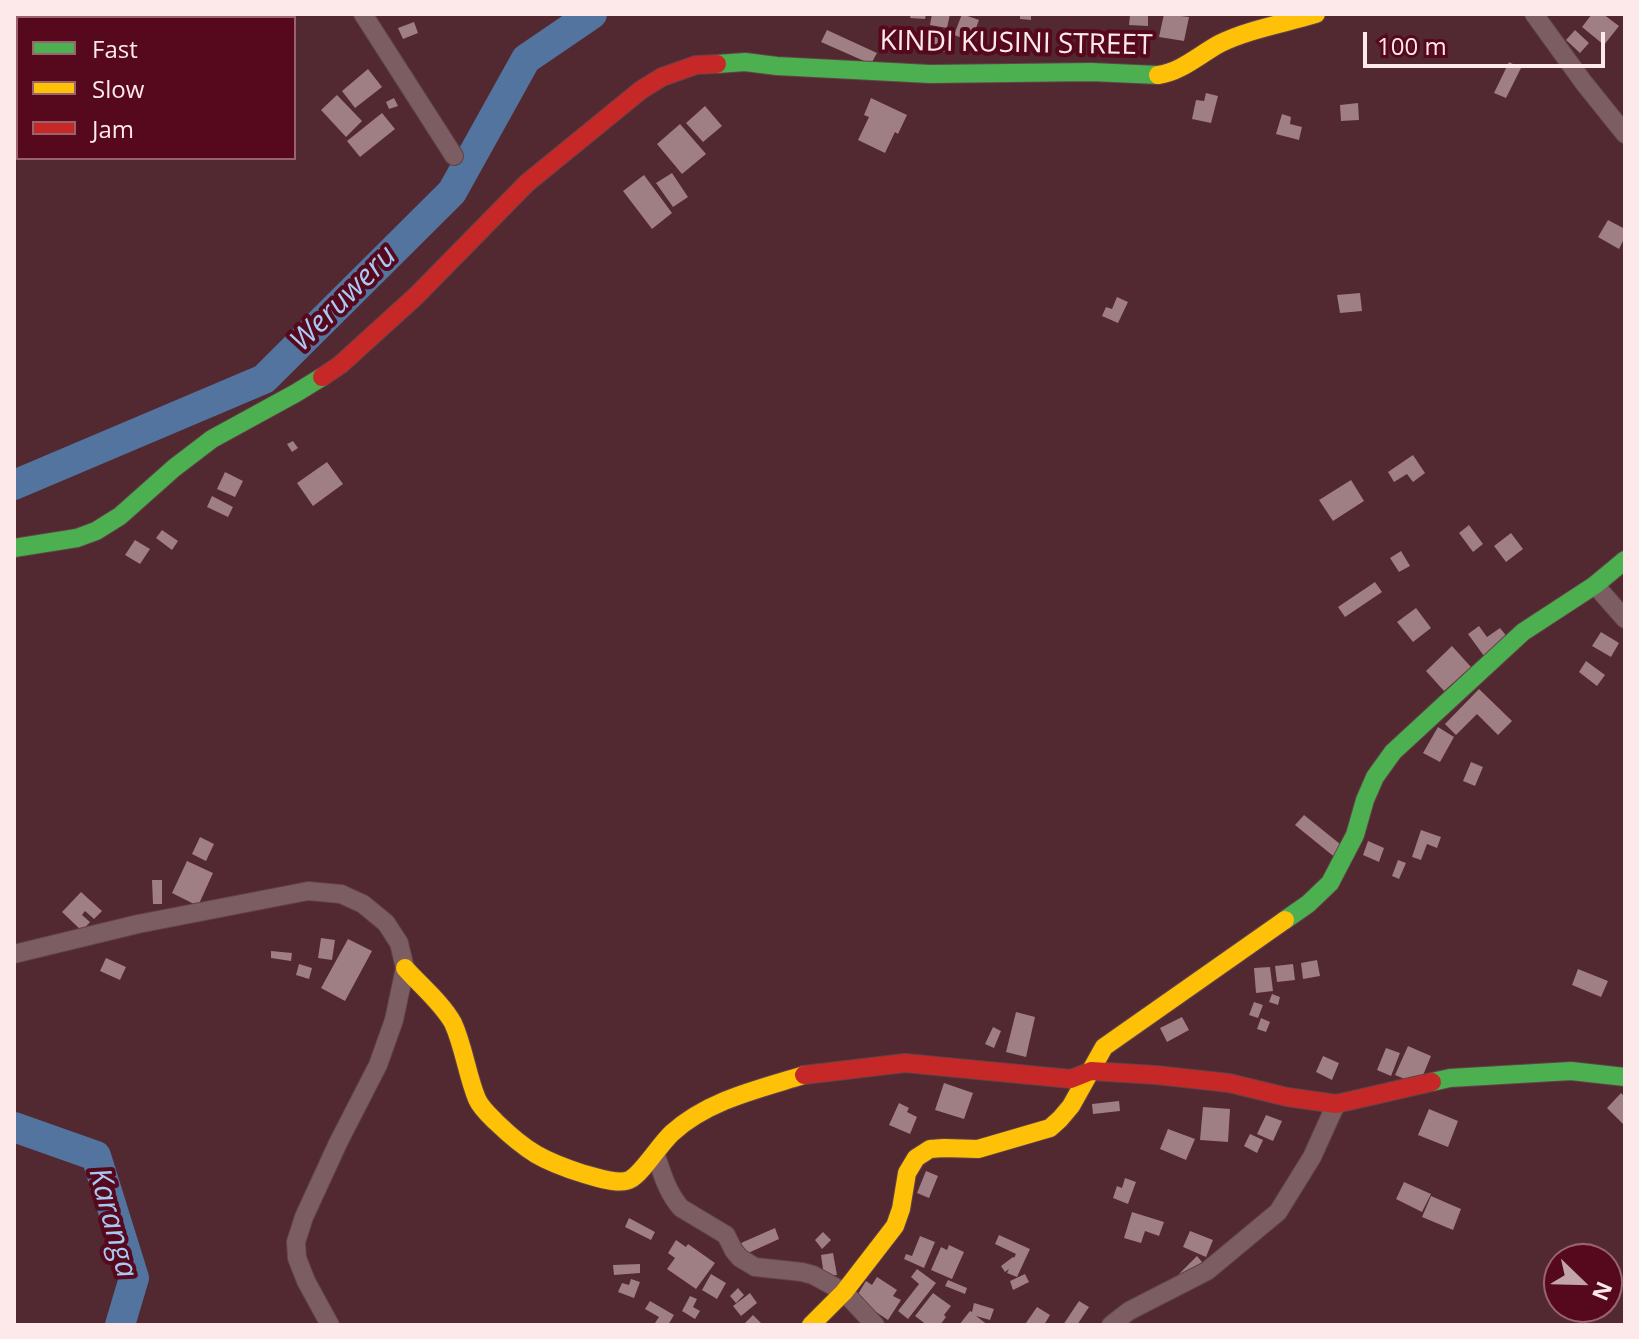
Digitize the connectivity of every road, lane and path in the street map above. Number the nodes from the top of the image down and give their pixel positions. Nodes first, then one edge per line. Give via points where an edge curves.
1 (363, 14) edge
2 (1316, 14) edge
3 (1534, 14) edge
4 (1625, 134) edge
5 (454, 156) dead end
6 (14, 548) edge
7 (1625, 560) edge
8 (1595, 585) junction
9 (1625, 619) edge
10 (14, 954) edge
11 (405, 968) junction
12 (1091, 1071) junction
13 (1625, 1077) edge
14 (1336, 1104) junction
15 (655, 1153) junction
16 (844, 1292) junction
17 (330, 1325) edge
18 (811, 1325) edge
19 (875, 1325) edge
20 (1111, 1325) edge

1 - 5 street
2 - 6 street, KINDI KUSINI STREET via 1233,38 1161,75 930,74 745,62 696,65 662,77 527,183 340,365 212,439 96,531
3 - 4 street
7 - 8 street
8 - 9 street
8 - 12 street via 1523,632 1393,752 1375,777 1355,835 1330,883 1308,904 1104,1047
10 - 11 street via 308,891 341,894 363,904 386,923 399,943
11 - 15 street via 453,1024 478,1102 520,1145 553,1164 622,1182 632,1179
11 - 17 street via 378,1065 296,1242 306,1281
12 - 14 street via 1229,1083
12 - 15 street via 1071,1079 905,1063 811,1073 697,1114
12 - 16 street via 1064,1116 1044,1131 985,1149 936,1146 916,1158 906,1176 899,1218
13 - 14 street via 1571,1071 1450,1078
14 - 20 street via 1278,1212 1207,1271
15 - 16 street via 677,1204 726,1235 740,1258 761,1269 813,1275
16 - 18 street
16 - 19 street

